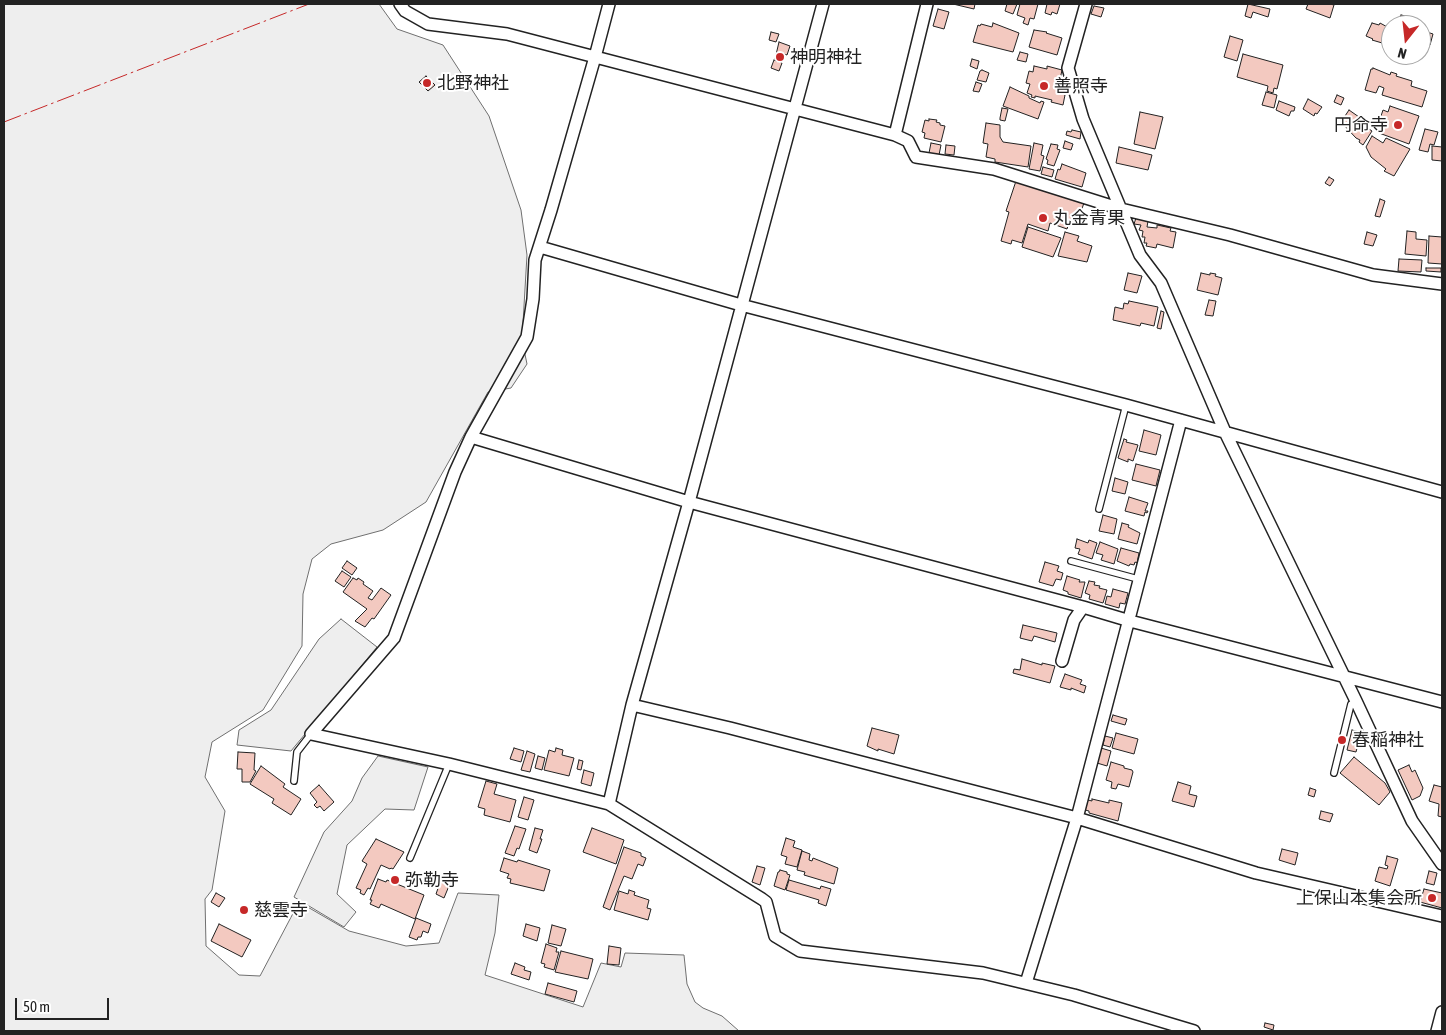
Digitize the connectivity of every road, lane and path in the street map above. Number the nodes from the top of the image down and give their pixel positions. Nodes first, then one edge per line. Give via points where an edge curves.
1 (400, 4) edge
2 (609, 4) edge
3 (823, 4) edge
4 (927, 4) edge
5 (1086, 4) edge
6 (596, 57) junction
7 (795, 109) junction
8 (895, 135) junction
9 (1121, 209) junction
10 (540, 247) junction
11 (1442, 284) edge
12 (741, 305) junction
13 (1126, 405) junction
14 (1181, 420) junction
15 (1225, 432) junction
16 (471, 437) junction
17 (1442, 492) edge
18 (689, 502) junction
19 (1099, 509) dead end
20 (1071, 561) dead end
21 (1138, 579) junction
22 (1083, 607) junction
23 (1130, 621) junction
24 (1062, 661) dead end
25 (1344, 677) junction
26 (1356, 701) junction
27 (1442, 702) edge
28 (632, 705) junction
29 (311, 734) junction
30 (449, 764) junction
31 (1334, 773) dead end
32 (294, 781) dead end
33 (608, 804) junction
34 (1077, 818) junction
35 (410, 858) dead end
36 (1442, 864) edge
37 (1442, 916) edge
38 (1026, 983) junction
39 (1442, 1012) edge
40 (1194, 1031) edge
41 (1437, 1031) edge

1 - 6 street via 404,11 428,24 507,34
2 - 6 street
3 - 7 street
4 - 8 street
5 - 9 street via 1068,68 1083,119
6 - 7 street
6 - 10 street
7 - 8 street
7 - 12 street
8 - 9 street via 908,141 916,157 994,169
9 - 11 street via 1373,275
9 - 15 street via 1140,255 1161,283
10 - 12 street
10 - 16 street via 535,260 527,337
12 - 13 street
12 - 18 street
13 - 14 street
13 - 19 lane
14 - 15 street
14 - 21 street
15 - 17 street
15 - 25 street
16 - 18 street
16 - 29 street via 394,638
18 - 22 street
18 - 28 street
20 - 21 lane
21 - 23 street
22 - 23 street
22 - 24 street via 1074,620
23 - 25 street
23 - 34 street
25 - 26 street
25 - 27 street
26 - 31 lane via 1351,704
26 - 36 street via 1412,821
28 - 33 street
28 - 34 street
29 - 30 street
29 - 32 lane via 297,752
30 - 33 street
30 - 35 lane
33 - 38 street via 766,902 775,936 800,951 982,973
34 - 37 street via 1256,873
34 - 38 street
38 - 40 street via 1074,994
39 - 41 street

